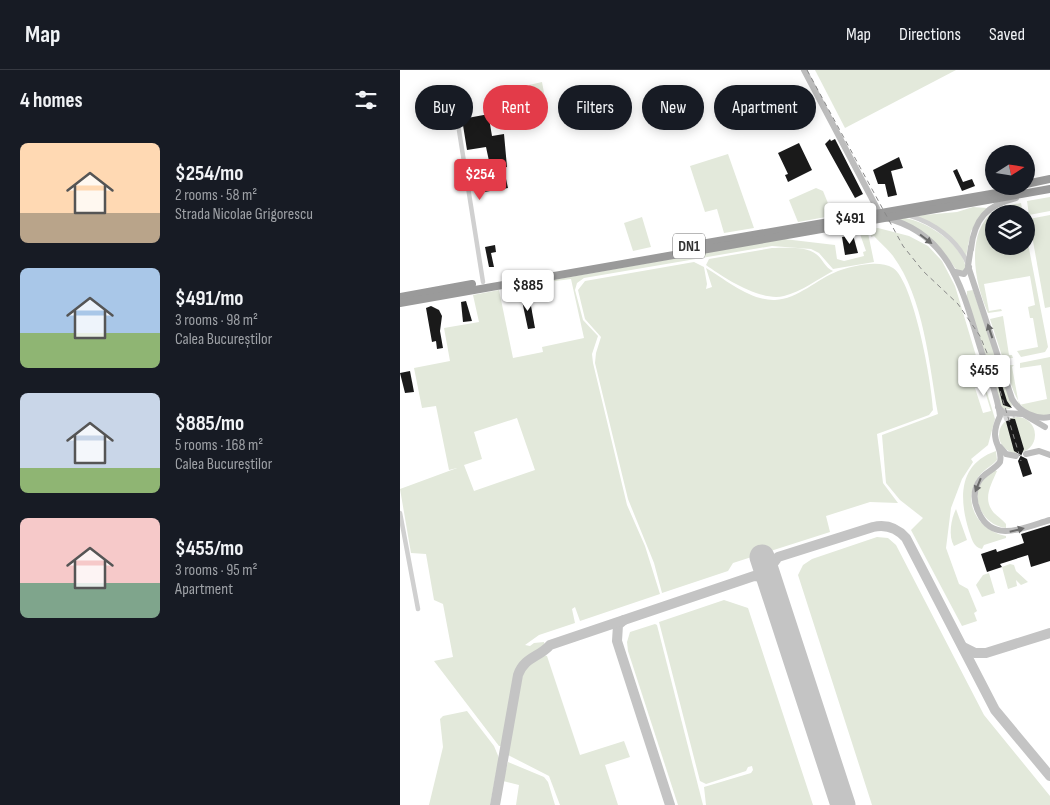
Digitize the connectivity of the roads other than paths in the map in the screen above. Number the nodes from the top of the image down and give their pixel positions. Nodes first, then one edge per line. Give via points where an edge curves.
1 (804, 70) edge
2 (459, 130) edge
3 (1050, 179) edge
4 (1035, 182) edge
5 (1047, 188) edge
6 (988, 195) edge
7 (1023, 197) junction
8 (979, 198) junction
9 (905, 214) junction
10 (881, 215) junction
11 (970, 269) junction
12 (955, 272) junction
13 (483, 282) junction
14 (978, 291) junction
15 (964, 294) junction
16 (400, 297) edge
17 (400, 303) edge
18 (998, 406) junction
19 (1014, 415) dead end
20 (1004, 418) dead end
21 (1050, 418) edge
22 (1047, 427) edge
23 (1026, 454) dead end
24 (1016, 456) dead end
25 (1050, 456) edge
26 (400, 513) edge
27 (1050, 520) edge
28 (418, 609) dead end

1 - 10 street
2 - 13 street
3 - 4 highway
5 - 7 highway, DN1
5 - 8 highway, DN1
6 - 8 highway, DN1
7 - 8 highway, DN1
7 - 11 street via 988,209 977,226 971,247
8 - 9 highway, DN1
8 - 10 highway, DN1
9 - 10 highway, DN1
9 - 11 street via 942,231 957,246
10 -> 12 street via 930,241
10 - 13 highway, DN1
10 - 17 highway, DN1
11 - 12 street via 964,274
11 - 14 street
12 - 15 street
13 - 16 highway, DN1
14 - 15 street via 969,288
21 -> 14 street via 1036,417 1015,404
15 - 18 street
18 - 22 street via 1002,413 1023,414
18 -> 27 street via 1000,416 994,439 1000,459 996,467 981,478 975,494 977,508 985,523 1007,532
19 - 22 street via 1025,417 1037,427
20 - 24 street via 997,429 997,440 1004,451
23 - 25 street via 1039,451
26 - 28 street

